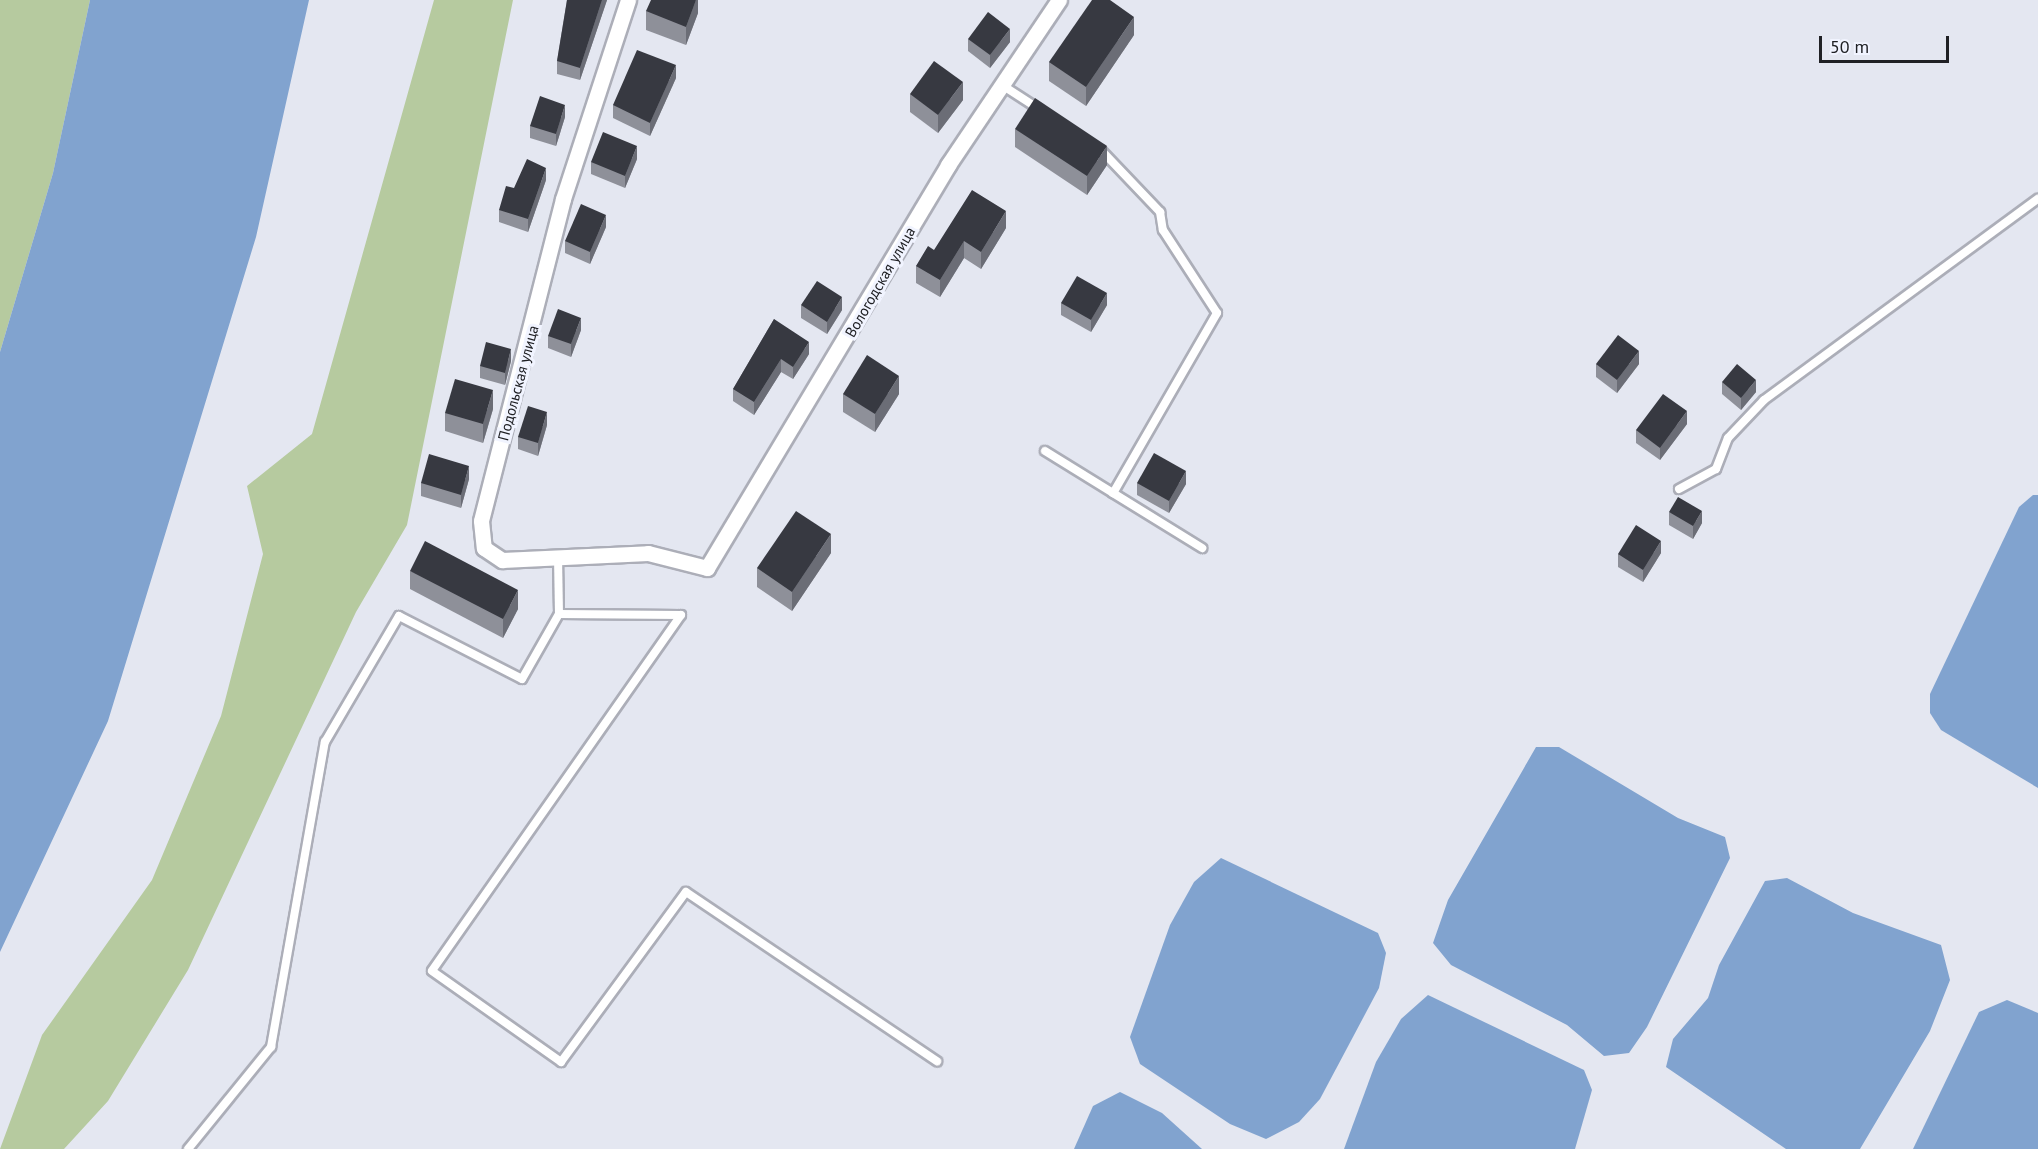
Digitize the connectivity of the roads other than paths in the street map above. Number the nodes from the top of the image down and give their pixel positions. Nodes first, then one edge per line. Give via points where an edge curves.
1 (628, 0) edge
2 (1059, 0) edge
3 (1002, 85) junction
4 (1049, 115) edge
5 (1096, 145) edge
6 (2038, 200) edge
7 (1045, 451) dead end
8 (1679, 489) dead end
9 (1113, 493) junction
10 (1202, 548) dead end
11 (558, 558) junction
12 (707, 568) joint
13 (559, 614) junction
14 (937, 1061) dead end
15 (188, 1149) edge

1 - 11 street, Подольская улица via 562,199 481,521 484,548 502,560
2 - 3 street, Вологодская улица
3 - 4 lane
3 - 12 street, Вологодская улица via 948,165
5 - 9 lane via 1160,212 1163,230 1217,313
6 - 8 lane via 1764,400 1728,438 1716,469
7 - 9 lane
9 - 10 lane
11 - 12 street, Подольская улица via 648,553
11 - 13 lane
13 - 14 lane via 681,615 432,971 561,1062 686,892
13 - 15 lane via 522,679 399,616 325,742 271,1047

